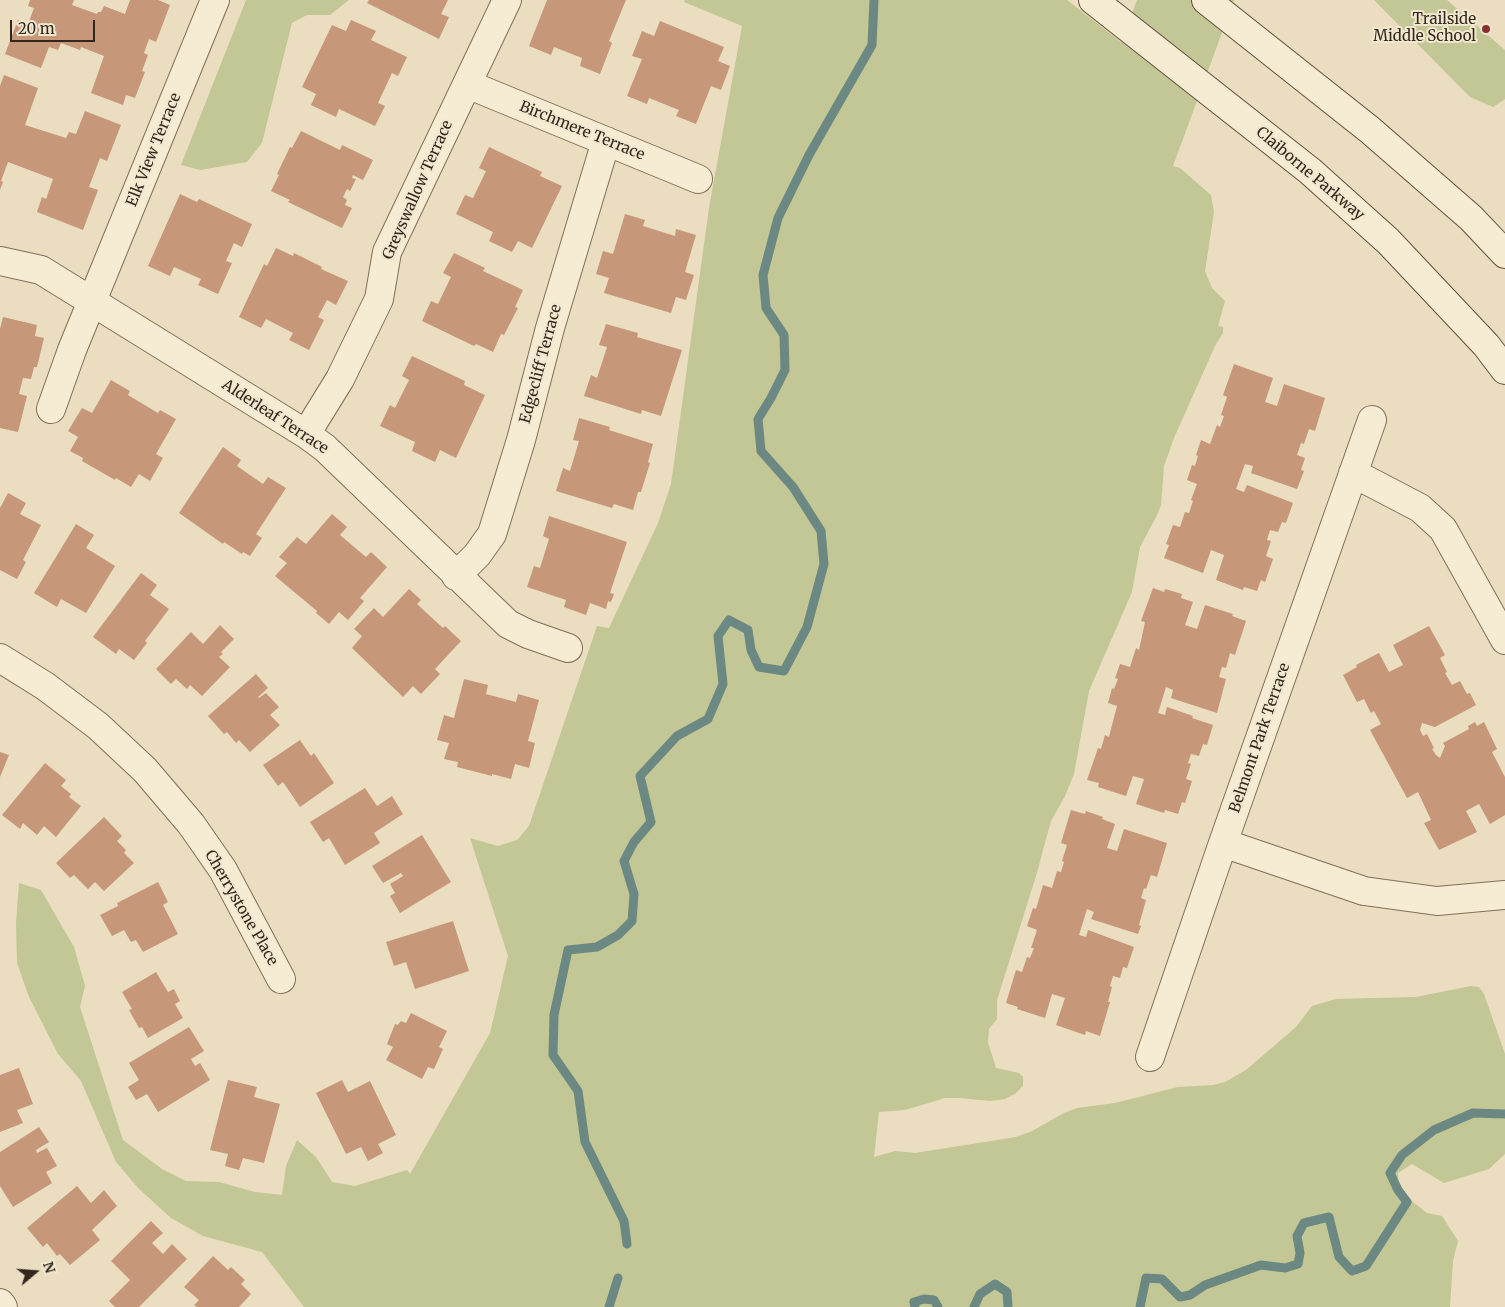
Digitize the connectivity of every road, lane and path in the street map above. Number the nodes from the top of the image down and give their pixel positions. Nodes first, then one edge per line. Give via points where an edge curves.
1 (215, 0) edge
2 (507, 0) edge
3 (1093, 0) edge
4 (1206, 0) edge
5 (467, 84) junction
6 (606, 141) junction
7 (698, 179) dead end
8 (1505, 254) edge
9 (0, 261) edge
10 (92, 301) junction
11 (1505, 370) edge
12 (51, 409) dead end
13 (1372, 420) dead end
14 (306, 434) junction
15 (1353, 473) junction
16 (456, 576) junction
17 (1505, 640) edge
18 (568, 648) dead end
19 (0, 658) edge
20 (1223, 843) junction
21 (1505, 895) edge
22 (281, 979) dead end
23 (1150, 1057) dead end
24 (0, 1304) edge
25 (3, 1307) edge

1 - 10 street, Elk View Terrace
2 - 5 street, Greyswallow Terrace
3 - 11 street, Claiborne Parkway via 1310,171 1388,240 1486,345
4 - 8 street via 1370,130 1471,218
5 - 6 street, Birchmere Terrace
5 - 14 street, Greyswallow Terrace via 387,252 379,298 340,379
6 - 7 street, Birchmere Terrace
6 - 16 street, Edgecliff Terrace via 492,534 477,556
9 - 10 street, Alderleaf Terrace via 41,270
10 - 12 street, Elk View Terrace
10 - 14 street, Alderleaf Terrace
13 - 15 street, Belmont Park Terrace
14 - 16 street, Alderleaf Terrace via 325,448
15 - 17 street via 1420,508 1443,529
15 - 20 street, Belmont Park Terrace
16 - 18 street, Alderleaf Terrace via 508,624
19 - 22 street, Cherrystone Place via 45,686 98,726 145,770 191,824 223,870
20 - 21 street via 1364,891 1437,901
20 - 23 street, Belmont Park Terrace
24 - 25 street

